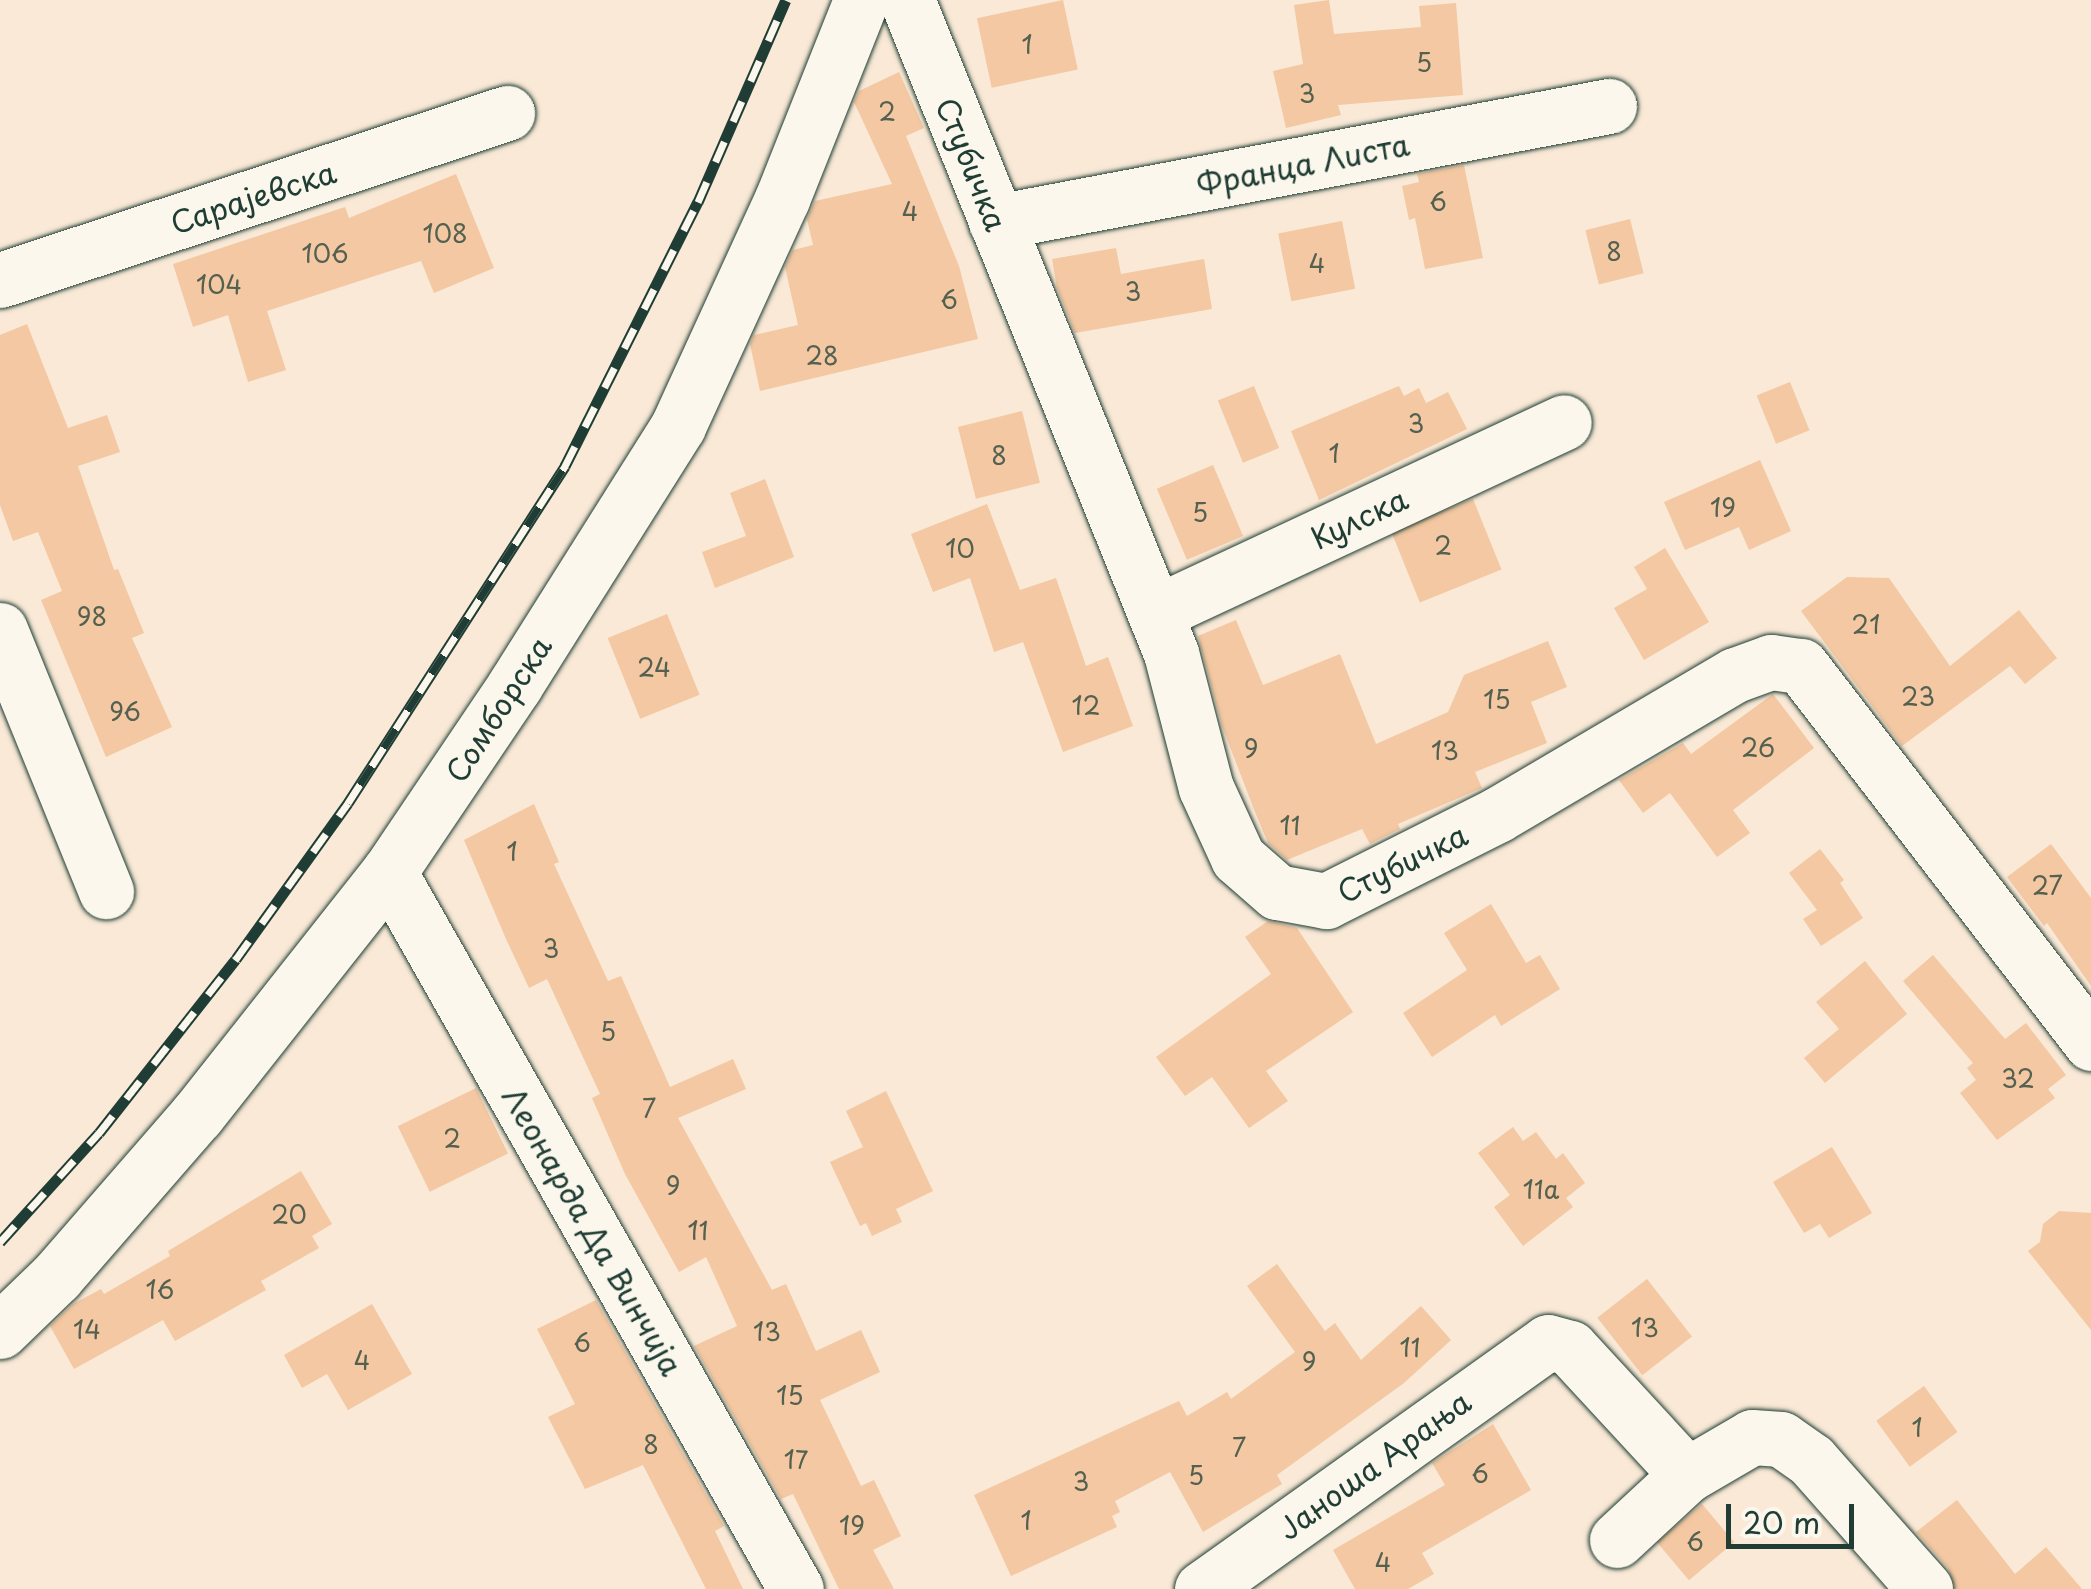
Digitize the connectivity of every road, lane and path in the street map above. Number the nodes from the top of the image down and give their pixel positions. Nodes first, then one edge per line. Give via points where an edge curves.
1 (861, 0) edge
2 (907, 0) edge
3 (1610, 106) dead end
4 (507, 113) dead end
5 (996, 222) junction
6 (0, 280) edge
7 (1564, 422) dead end
8 (1155, 614) junction
9 (0, 630) edge
10 (389, 872) junction
11 (106, 891) dead end
12 (2091, 1043) edge
13 (0, 1330) edge
14 (1688, 1475) junction
15 (1617, 1540) dead end
16 (796, 1589) edge
17 (1202, 1589) edge
18 (1926, 1589) edge

1 - 10 street, Сомборска via 782,199 678,426
2 - 5 street, Стубичка
3 - 5 street, Франца Листа
4 - 6 street, Сарајевска
5 - 8 street, Стубичка
7 - 8 street, Кулска
8 - 12 street, Стубичка via 1206,788 1238,858 1278,892 1326,900 1497,814 1735,675 1772,662 1801,666
9 - 11 street
10 - 13 street, Сомборска via 197,1116 56,1277
10 - 16 street, Леонарда Да Винчија
14 - 15 street
14 - 17 street, Јаноша Арања via 1570,1348 1548,1342
14 - 18 street via 1752,1437 1781,1439 1811,1460

